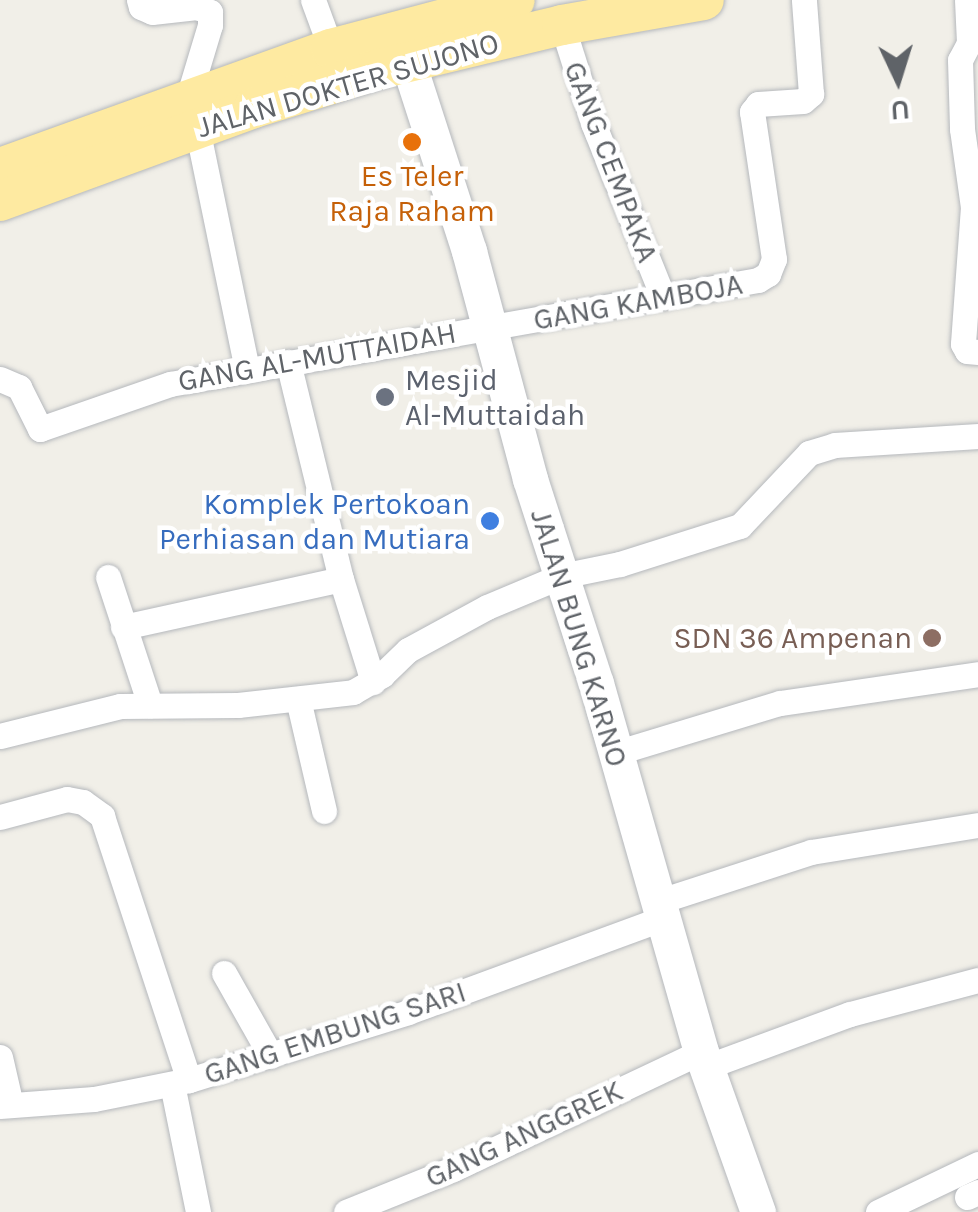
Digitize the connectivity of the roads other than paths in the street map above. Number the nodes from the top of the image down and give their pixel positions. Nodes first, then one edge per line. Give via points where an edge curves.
1 (139, 0) edge
2 (313, 0) edge
3 (516, 0) edge
4 (704, 0) edge
5 (804, 0) edge
6 (967, 0) edge
7 (562, 25) junction
8 (331, 49) junction
9 (404, 49) junction
10 (193, 112) junction
11 (0, 168) edge
12 (0, 201) edge
13 (663, 297) junction
14 (490, 326) junction
15 (978, 352) edge
16 (288, 362) junction
17 (248, 369) junction
18 (0, 379) edge
19 (978, 436) edge
20 (561, 576) junction
21 (108, 577) dead end
22 (341, 579) junction
23 (123, 627) junction
24 (978, 674) edge
25 (373, 682) junction
26 (298, 698) junction
27 (150, 706) junction
28 (0, 736) edge
29 (615, 753) junction
30 (324, 812) dead end
31 (0, 817) edge
32 (978, 825) edge
33 (659, 910) junction
34 (224, 973) dead end
35 (978, 980) edge
36 (264, 1043) junction
37 (0, 1056) edge
38 (703, 1059) junction
39 (180, 1082) junction
40 (6, 1106) edge
41 (978, 1164) edge
42 (198, 1212) edge
43 (346, 1212) edge
44 (758, 1212) edge
45 (878, 1212) edge

1 - 10 street via 152,12 210,12
2 - 8 street
3 - 9 highway
4 - 7 highway, JALAN DOKTER SUJONO
5 - 13 street, GANG KAMBOJA via 811,94 758,104 752,112 771,270 758,280
6 - 15 street via 969,42 960,60 972,206 963,344
7 - 9 highway, JALAN DOKTER SUJONO
7 - 13 street, GANG CEMPAKA via 593,123
8 - 9 highway
8 - 10 highway
9 - 10 highway, JALAN DOKTER SUJONO
9 - 14 main road, JALAN BUNG KARNO
10 - 11 highway
10 - 12 highway, JALAN DOKTER SUJONO
10 - 17 street
13 - 14 street, GANG KAMBOJA
14 - 16 street, GANG AL-MUTTAIDAH
14 - 20 main road, JALAN BUNG KARNO
16 - 17 street, GANG AL-MUTTAIDAH
16 - 22 street
17 - 18 street, GANG AL-MUTTAIDAH via 142,391 40,429 19,387
19 - 20 street via 835,445 810,453 740,526
20 - 25 street via 433,634
20 - 29 main road, JALAN BUNG KARNO
21 - 23 street
22 - 23 street
22 - 25 street
23 - 27 street
24 - 29 street via 780,703
25 - 26 street via 343,694
26 - 27 street
26 - 30 street
27 - 28 street via 98,710
29 - 33 main road, JALAN BUNG KARNO
31 - 39 street via 68,799 102,816
32 - 33 street, GANG EMBUNG SARI via 811,852
33 - 36 street, GANG EMBUNG SARI via 510,976
33 - 38 main road, JALAN BUNG KARNO
34 - 36 street
35 - 38 street, GANG ANGGREK
36 - 39 street, GANG EMBUNG SARI
37 - 40 street
38 - 43 street, GANG ANGGREK
38 - 44 main road, JALAN BUNG KARNO
39 - 40 street, GANG EMBUNG SARI via 94,1100
39 - 42 street
41 - 45 street

